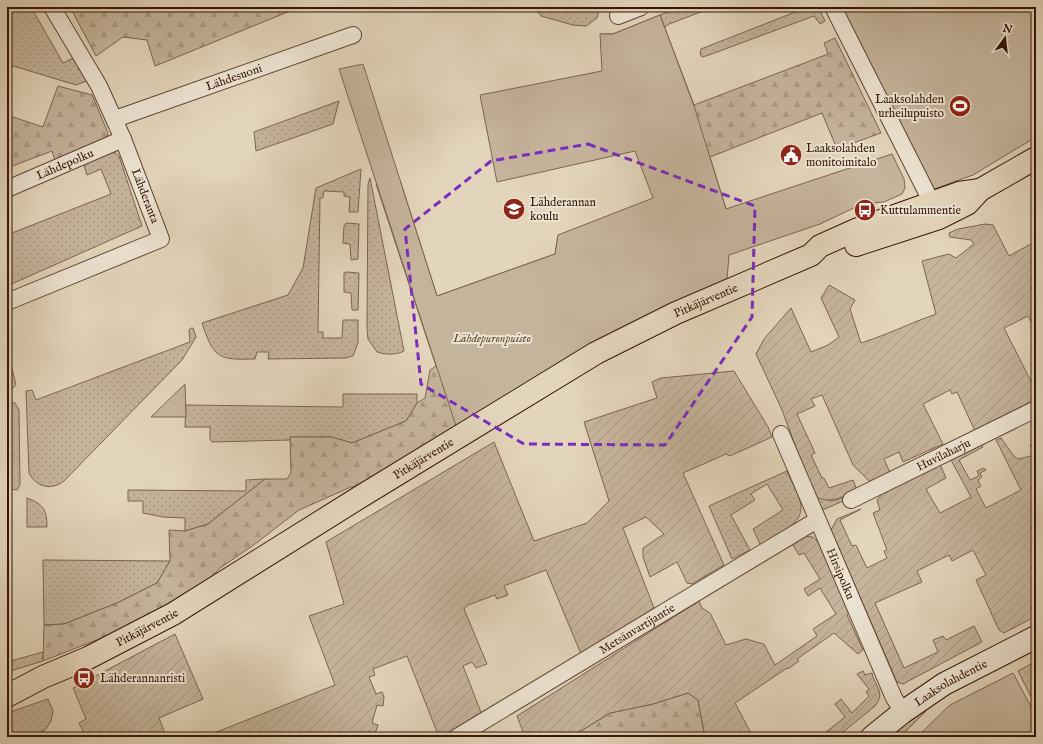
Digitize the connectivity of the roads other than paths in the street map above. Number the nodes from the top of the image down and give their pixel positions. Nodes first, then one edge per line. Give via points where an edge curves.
1 (52, 7) edge
2 (641, 7) edge
3 (833, 7) edge
4 (618, 16) dead end
5 (353, 35) dead end
6 (115, 119) junction
7 (123, 139) junction
8 (1036, 158) edge
9 (7, 189) edge
10 (935, 210) junction
11 (7, 302) edge
12 (1036, 409) edge
13 (781, 434) dead end
14 (851, 500) dead end
15 (817, 520) junction
16 (1036, 637) edge
17 (43, 677) junction
18 (7, 682) edge
19 (7, 696) edge
20 (903, 712) junction
21 (457, 737) edge
22 (872, 737) edge

1 - 6 street, Lähderanta via 88,65
2 - 4 street
3 - 10 street
5 - 6 street, Lähdesuoni
6 - 7 street, Lähderanta
7 - 9 street, Lähdepolku
7 - 11 street, Lähderanta via 161,238
8 - 10 main road, Pitkäjärventie via 980,190 959,193
10 - 17 main road, Pitkäjärventie via 858,229 820,246 811,255 682,310 596,354 173,614 88,658
12 - 14 street, Huvilaharju
13 - 15 street, Hirsipolku
15 - 20 street, Hirsipolku via 894,698
15 - 21 street, Metsänvartijantie
16 - 20 street, Laaksolahdentie via 944,684
17 - 18 main road, Pitkäjärventie
17 - 19 main road, Pitkäjärventie
20 - 22 street, Laaksolahdentie

